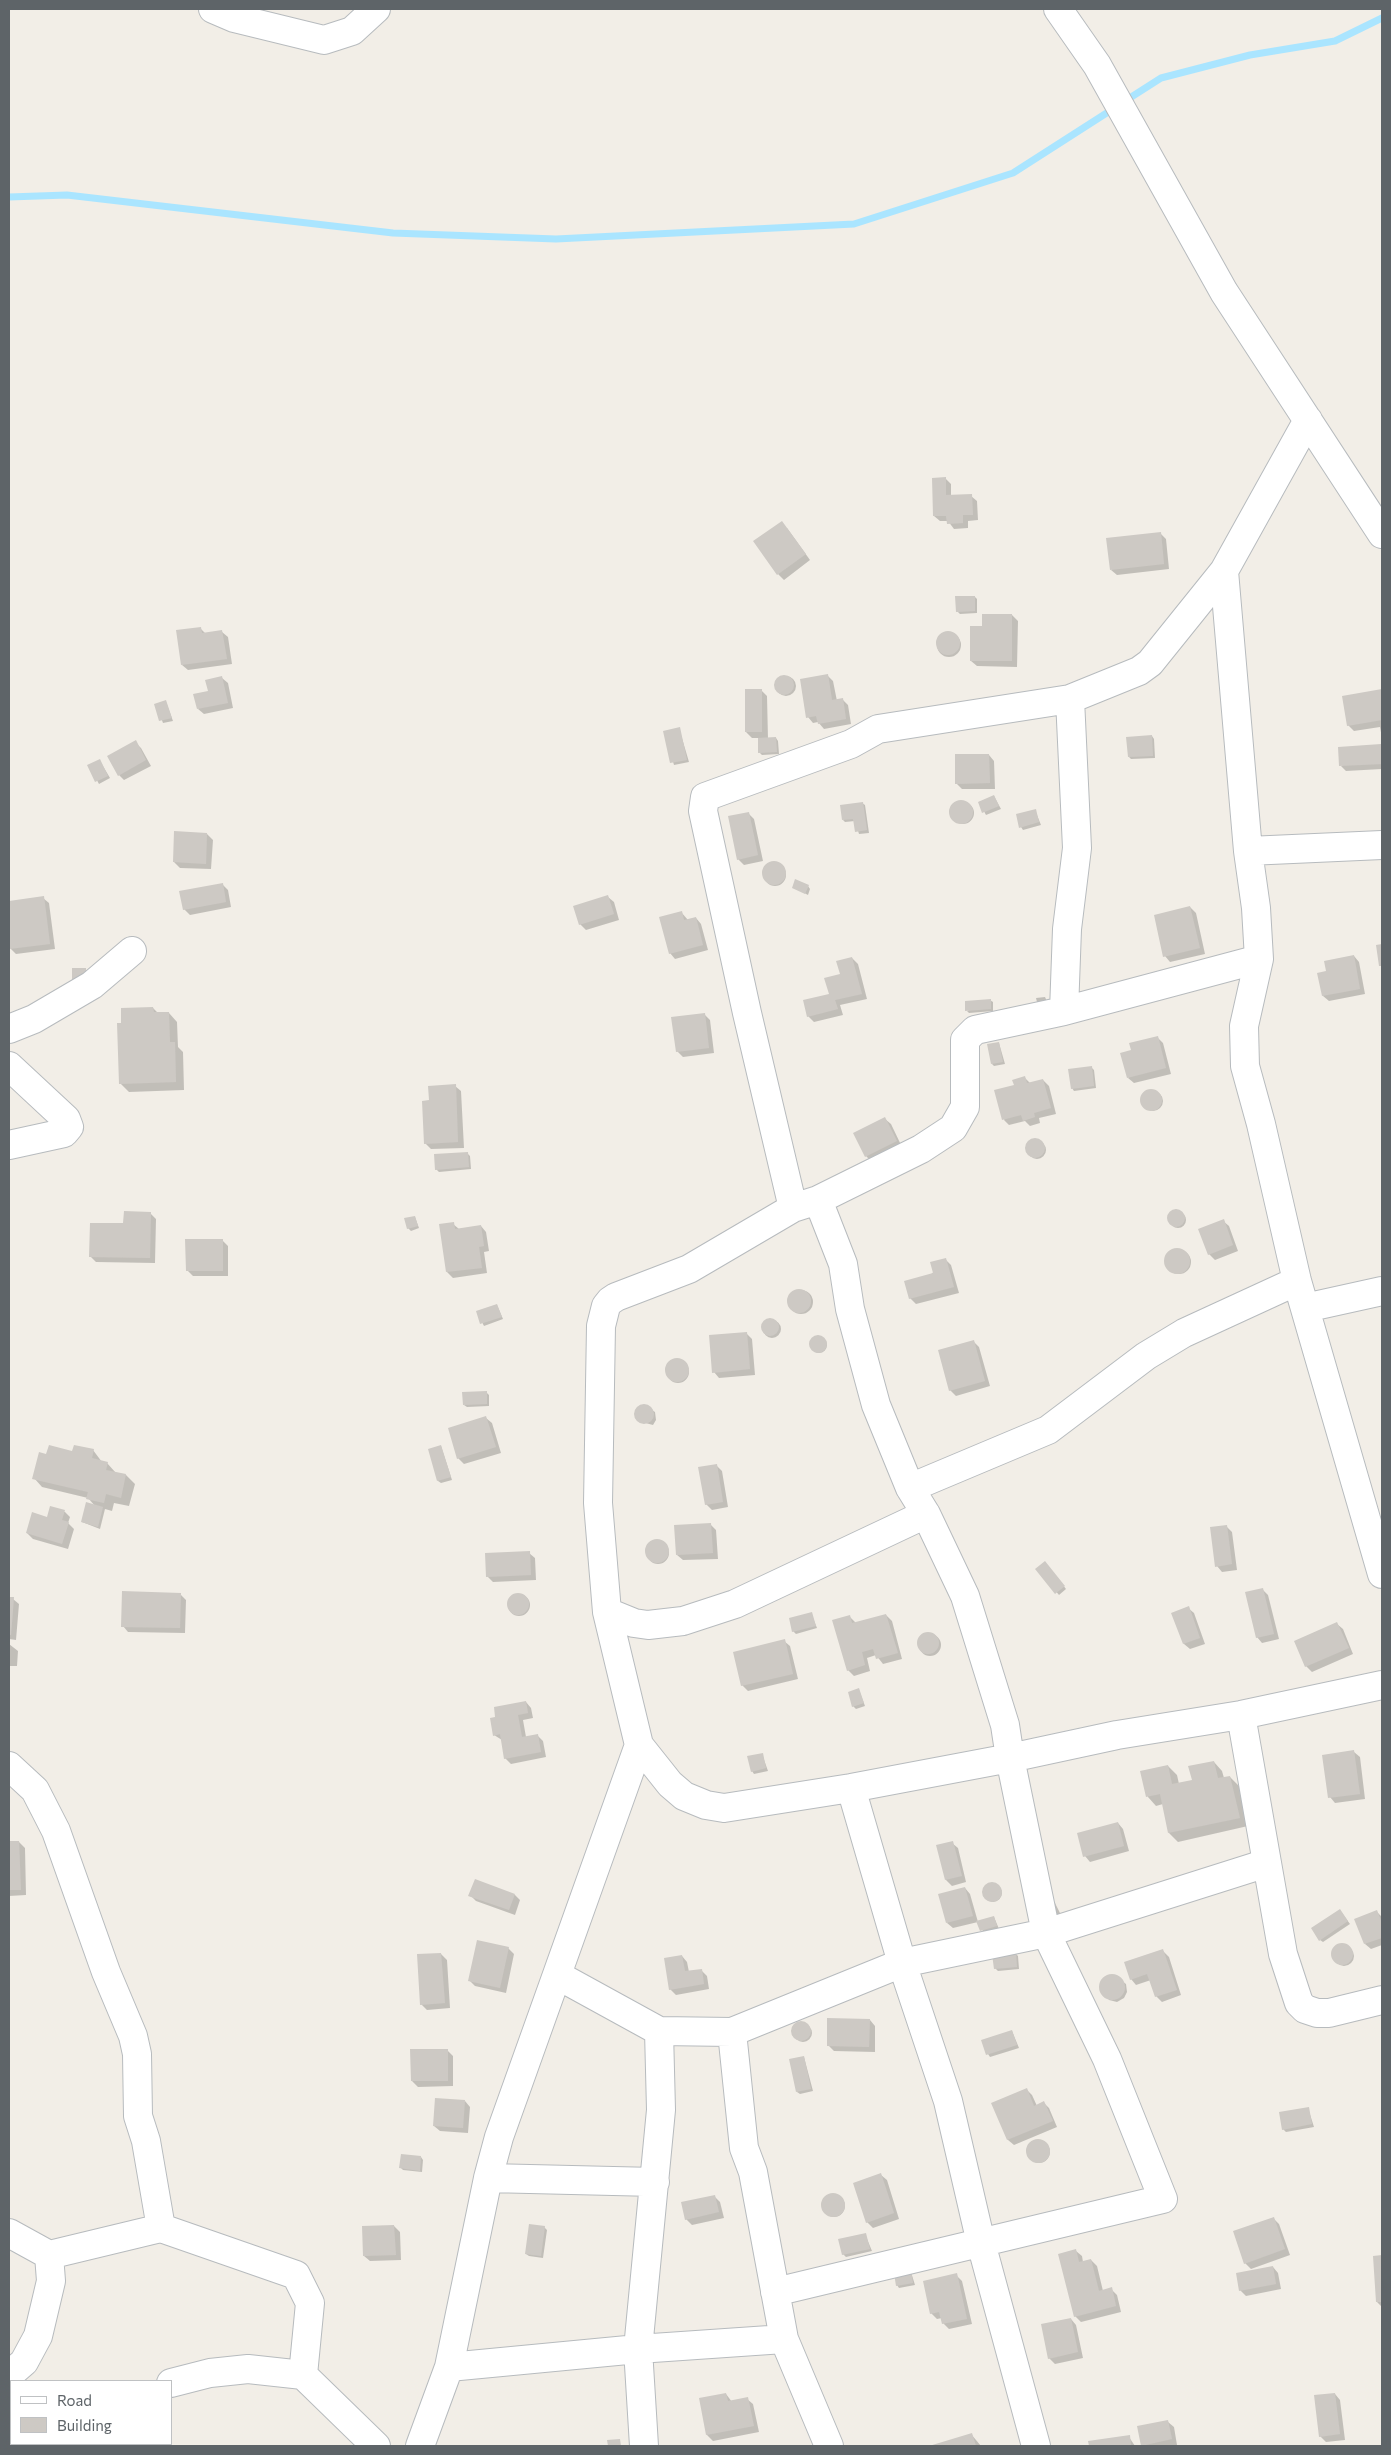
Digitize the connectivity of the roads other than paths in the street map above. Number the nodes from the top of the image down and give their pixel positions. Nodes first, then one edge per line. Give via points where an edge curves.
1 (213, 9) edge
2 (376, 9) edge
3 (1058, 9) edge
4 (1308, 420) junction
5 (1382, 534) edge
6 (1224, 571) junction
7 (1070, 699) junction
8 (1382, 846) edge
9 (1248, 851) junction
10 (132, 951) dead end
11 (1259, 959) junction
12 (1064, 1011) junction
13 (9, 1029) edge
14 (9, 1066) edge
15 (9, 1144) edge
16 (806, 1204) junction
17 (1297, 1281) junction
18 (1382, 1291) edge
19 (1305, 1308) junction
20 (910, 1488) junction
21 (926, 1514) junction
22 (1382, 1574) edge
23 (607, 1612) junction
24 (1382, 1685) edge
25 (1241, 1714) junction
26 (639, 1744) junction
27 (1010, 1758) junction
28 (10, 1768) edge
29 (851, 1788) junction
30 (1267, 1863) junction
31 (1046, 1933) junction
32 (902, 1963) junction
33 (557, 1975) junction
34 (1382, 2000) edge
35 (659, 2031) junction
36 (732, 2032) junction
37 (488, 2178) junction
38 (655, 2182) junction
39 (161, 2228) junction
40 (9, 2233) edge
41 (981, 2243) junction
42 (49, 2255) junction
43 (775, 2292) junction
44 (784, 2339) junction
45 (638, 2349) junction
46 (449, 2367) junction
47 (9, 2376) edge
48 (303, 2376) junction
49 (172, 2383) edge
50 (376, 2446) edge
51 (420, 2446) edge
52 (644, 2446) edge
53 (829, 2446) edge
54 (1036, 2446) edge

1 - 2 street via 234,18 324,40 352,31
3 - 4 street via 1097,65 1224,292
4 - 5 street
4 - 6 street
6 - 7 street via 1150,663 1139,671
6 - 9 street
7 - 12 street via 1077,848 1067,929
7 - 16 street via 878,729 851,744 712,793 703,800 747,1014
8 - 9 street
9 - 11 street
10 - 13 street via 92,986 34,1019
11 - 12 street
11 - 17 street via 1244,1026 1245,1066
12 - 16 street via 981,1028 969,1034 965,1048 965,1107 953,1128 921,1149
14 - 15 street via 66,1119 69,1127 64,1133
16 - 20 street via 843,1264 850,1310 876,1405
16 - 23 street via 701,1263 616,1297 606,1306 601,1326 598,1504
17 - 19 street
17 - 20 street via 1184,1333 1146,1356 1048,1430
18 - 19 street
19 - 22 street
20 - 21 street
21 - 23 street via 735,1604 684,1621 648,1625
21 - 27 street via 965,1596 1005,1725
23 - 26 street
24 - 25 street
25 - 27 street via 1116,1735
25 - 30 street
26 - 29 street via 670,1784 684,1796 714,1806 724,1808
26 - 33 street
27 - 29 street
27 - 31 street
28 - 39 street via 35,1790 56,1831 106,1972 133,2036 137,2054 138,2116 146,2141
29 - 32 street
30 - 31 street
30 - 34 street via 1283,1954 1299,2003 1305,2009 1323,2013
31 - 32 street
31 - 41 street via 1107,2059 1163,2199
32 - 36 street
32 - 41 street via 948,2100
33 - 35 street
33 - 37 street via 499,2137
35 - 36 street
35 - 38 street via 662,2110
36 - 43 street via 744,2148 753,2172
37 - 38 street
37 - 46 street
38 - 45 street
39 - 42 street
39 - 48 street via 296,2275 310,2303
40 - 42 street
41 - 43 street
41 - 54 street
42 - 47 street via 51,2281 38,2336 24,2362
43 - 44 street
44 - 45 street
44 - 53 street
45 - 46 street
45 - 52 street
46 - 51 street
48 - 49 street via 248,2369 210,2373
48 - 50 street

